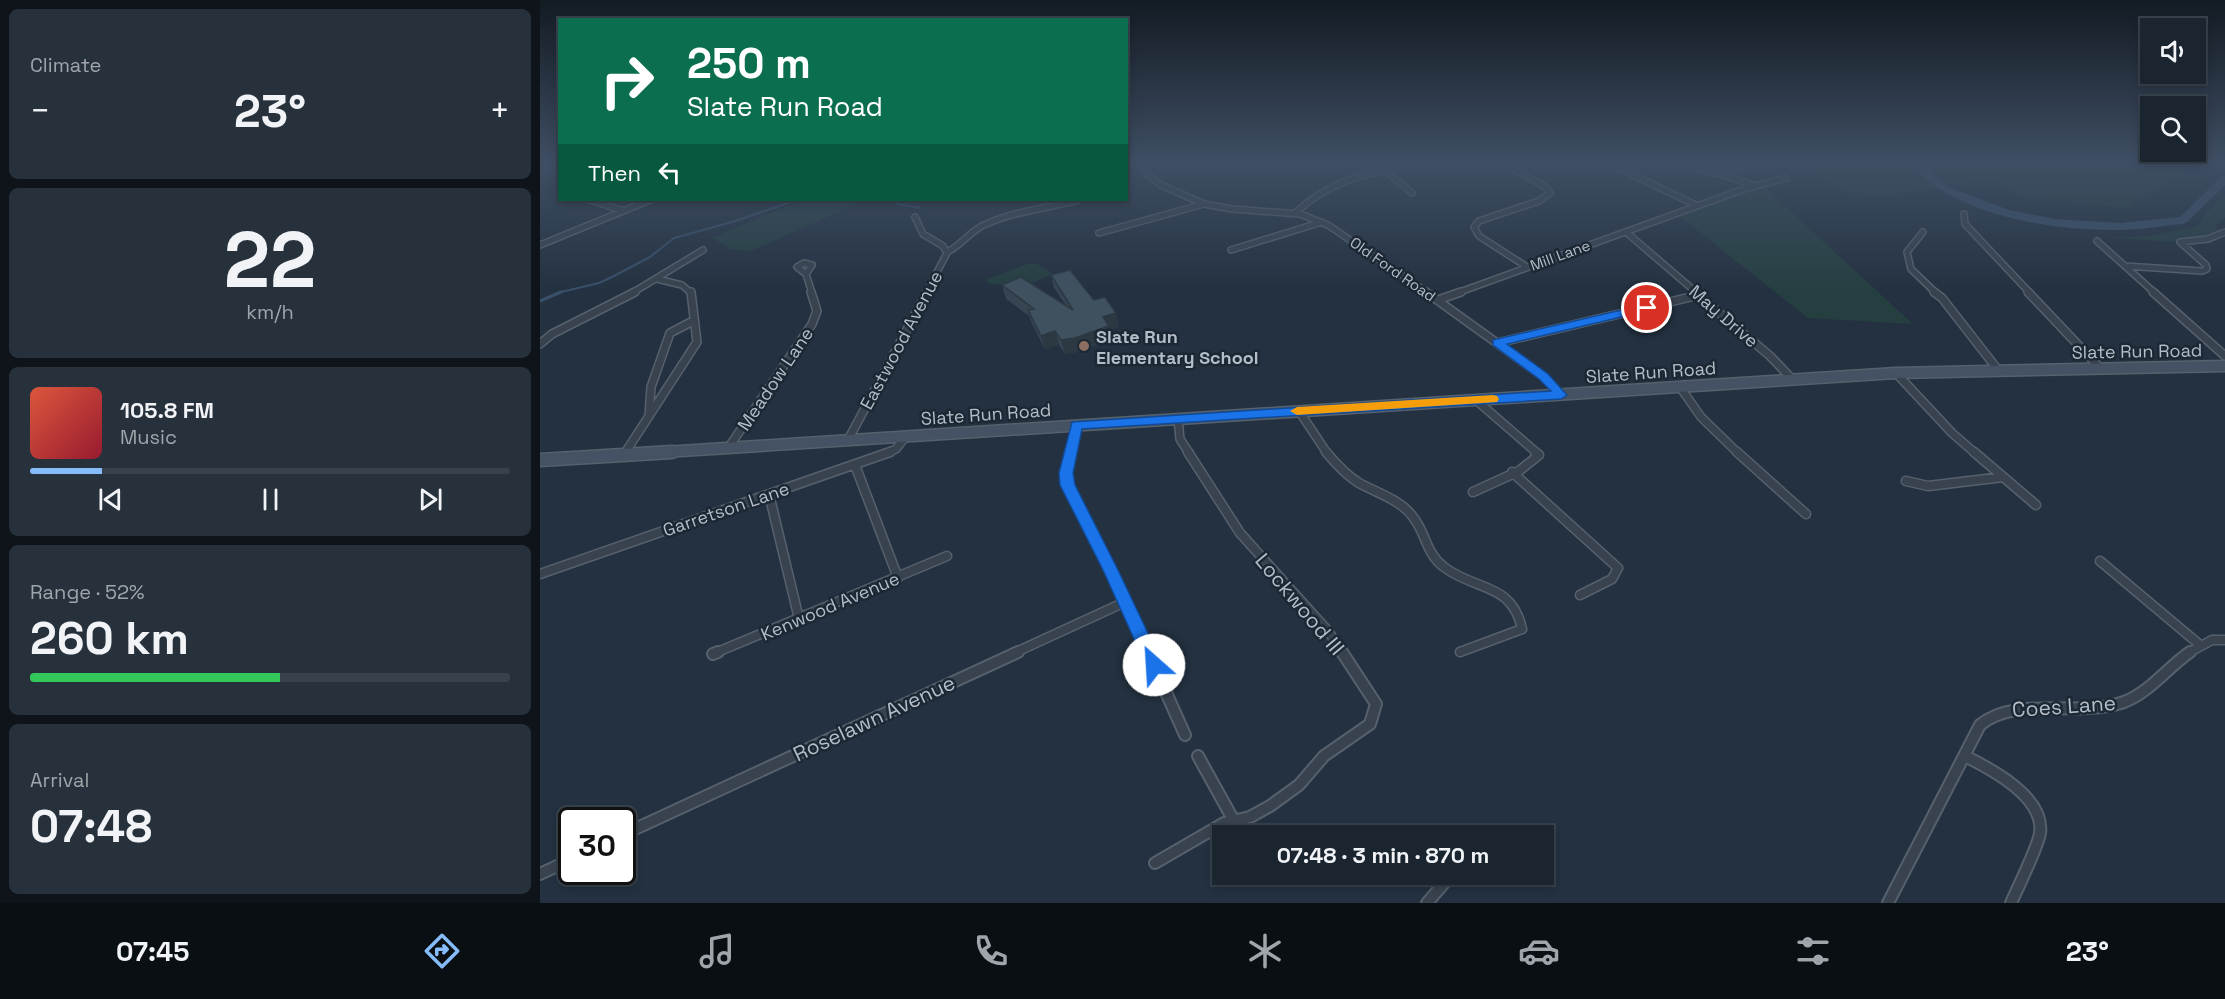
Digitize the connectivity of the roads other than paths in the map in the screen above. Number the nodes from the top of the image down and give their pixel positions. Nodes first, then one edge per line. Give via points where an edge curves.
1 (609, 206) edge
2 (632, 206) edge
3 (1055, 206) edge
4 (1196, 206) edge
5 (1216, 206) edge
6 (1303, 206) edge
7 (1523, 206) edge
8 (1698, 206) edge
9 (621, 210) junction
10 (1295, 213) junction
11 (1964, 214) dead end
12 (915, 217) dead end
13 (1322, 222) junction
14 (1099, 232) dead end
15 (1626, 232) junction
16 (1923, 232) dead end
17 (2225, 232) edge
18 (2097, 240) dead end
19 (540, 245) edge
20 (703, 250) dead end
21 (1231, 250) dead end
22 (947, 252) junction
23 (2125, 266) junction
24 (1527, 267) junction
25 (806, 274) dead end
26 (657, 279) junction
27 (1700, 295) junction
28 (1438, 300) junction
29 (693, 321) junction
30 (1497, 343) junction
31 (540, 344) edge
32 (2225, 357) edge
33 (2225, 366) edge
34 (2100, 368) junction
35 (1998, 370) junction
36 (1896, 373) junction
37 (1793, 380) junction
38 (1680, 387) junction
39 (1561, 395) junction
40 (1476, 400) junction
41 (1299, 411) junction
42 (649, 417) junction
43 (1178, 419) junction
44 (1077, 425) junction
45 (906, 436) junction
46 (848, 440) junction
47 (729, 447) junction
48 (625, 453) junction
49 (540, 460) edge
50 (855, 465) junction
51 (1512, 472) junction
52 (2003, 477) junction
53 (1906, 481) dead end
54 (1473, 492) dead end
55 (768, 494) junction
56 (2036, 505) dead end
57 (1806, 514) dead end
58 (947, 556) dead end
59 (2100, 561) dead end
60 (540, 574) edge
61 (898, 578) junction
62 (1580, 595) dead end
63 (1125, 602) junction
64 (799, 619) junction
65 (2225, 640) edge
66 (2200, 645) junction
67 (1460, 652) dead end
68 (713, 654) dead end
69 (1185, 735) dead end
70 (1198, 756) dead end
71 (1965, 756) junction
72 (1234, 821) junction
73 (636, 829) edge
74 (1155, 862) dead end
75 (558, 866) edge
76 (540, 874) edge
77 (1443, 885) edge
78 (1427, 903) edge
79 (1888, 903) edge
80 (2011, 903) edge

1 - 9 street
2 - 9 street
3 - 22 street via 985,224
4 - 14 street
5 - 10 street, Old Ford Road
6 - 10 street
7 - 24 street via 1482,219 1474,227 1479,236
8 - 15 street, Mill Lane
9 - 19 street
10 - 13 street, Old Ford Road
11 - 34 street via 1965,224
12 - 22 street, Eastwood Avenue via 923,234
13 - 21 street
13 - 28 street, Old Ford Road
15 - 24 street, Mill Lane
15 - 27 street, May Drive
16 - 35 street via 1907,252 1911,269 1942,298
17 - 23 street via 2180,243 2206,265 2207,269 2202,271
18 - 23 street
20 - 26 street
22 - 46 street, Eastwood Avenue
23 - 32 street
24 - 28 street, Mill Lane
25 - 47 street, Meadow Lane via 817,312
26 - 29 street via 691,291
26 - 31 street
27 - 30 street
27 - 37 street, May Drive
28 - 30 street, Old Ford Road
29 - 42 street via 697,342
29 - 42 street via 670,333 651,387
30 - 39 street, Old Ford Road via 1544,376
33 - 34 street, Slate Run Road
34 - 35 street, Slate Run Road
35 - 36 street, Slate Run Road
36 - 37 street, Slate Run Road
36 - 52 street via 1952,433
37 - 38 street, Slate Run Road
38 - 39 street, Slate Run Road
38 - 57 street via 1713,430
39 - 40 street, Slate Run Road
40 - 41 street, Slate Run Road
40 - 51 street via 1539,455
41 - 43 street, Slate Run Road
41 - 67 street via 1342,470 1409,511 1431,556 1461,576 1501,592 1521,616 1522,629
42 - 48 street
43 - 44 street, Slate Run Road
43 - 72 street, Lockwood III via 1180,439 1240,533 1328,631 1376,704 1370,724 1324,756 1299,785 1270,806
44 - 45 street, Slate Run Road
44 - 63 street via 1067,485
45 - 46 street, Slate Run Road
45 - 50 street, Garretson Lane via 896,449
46 - 47 street, Slate Run Road
47 - 48 street, Slate Run Road
48 - 49 street, Slate Run Road
50 - 55 street, Garretson Lane
50 - 61 street
51 - 54 street
51 - 62 street via 1618,568 1612,579
52 - 53 street via 1928,486
52 - 56 street
55 - 60 street, Garretson Lane
55 - 64 street
58 - 61 street, Kenwood Avenue
59 - 66 street
61 - 64 street, Kenwood Avenue
63 - 69 street
63 - 73 street, Roselawn Avenue
64 - 68 street, Kenwood Avenue
65 - 66 street, Coes Lane
66 - 71 street, Coes Lane via 2160,680 2128,701 2062,710 2024,708 1996,712 1980,725
70 - 72 street
71 - 79 street, Coes Lane
71 - 80 street via 2014,786 2035,808 2040,821 2040,833
72 - 74 street, Lockwood III
75 - 76 street
77 - 78 street

